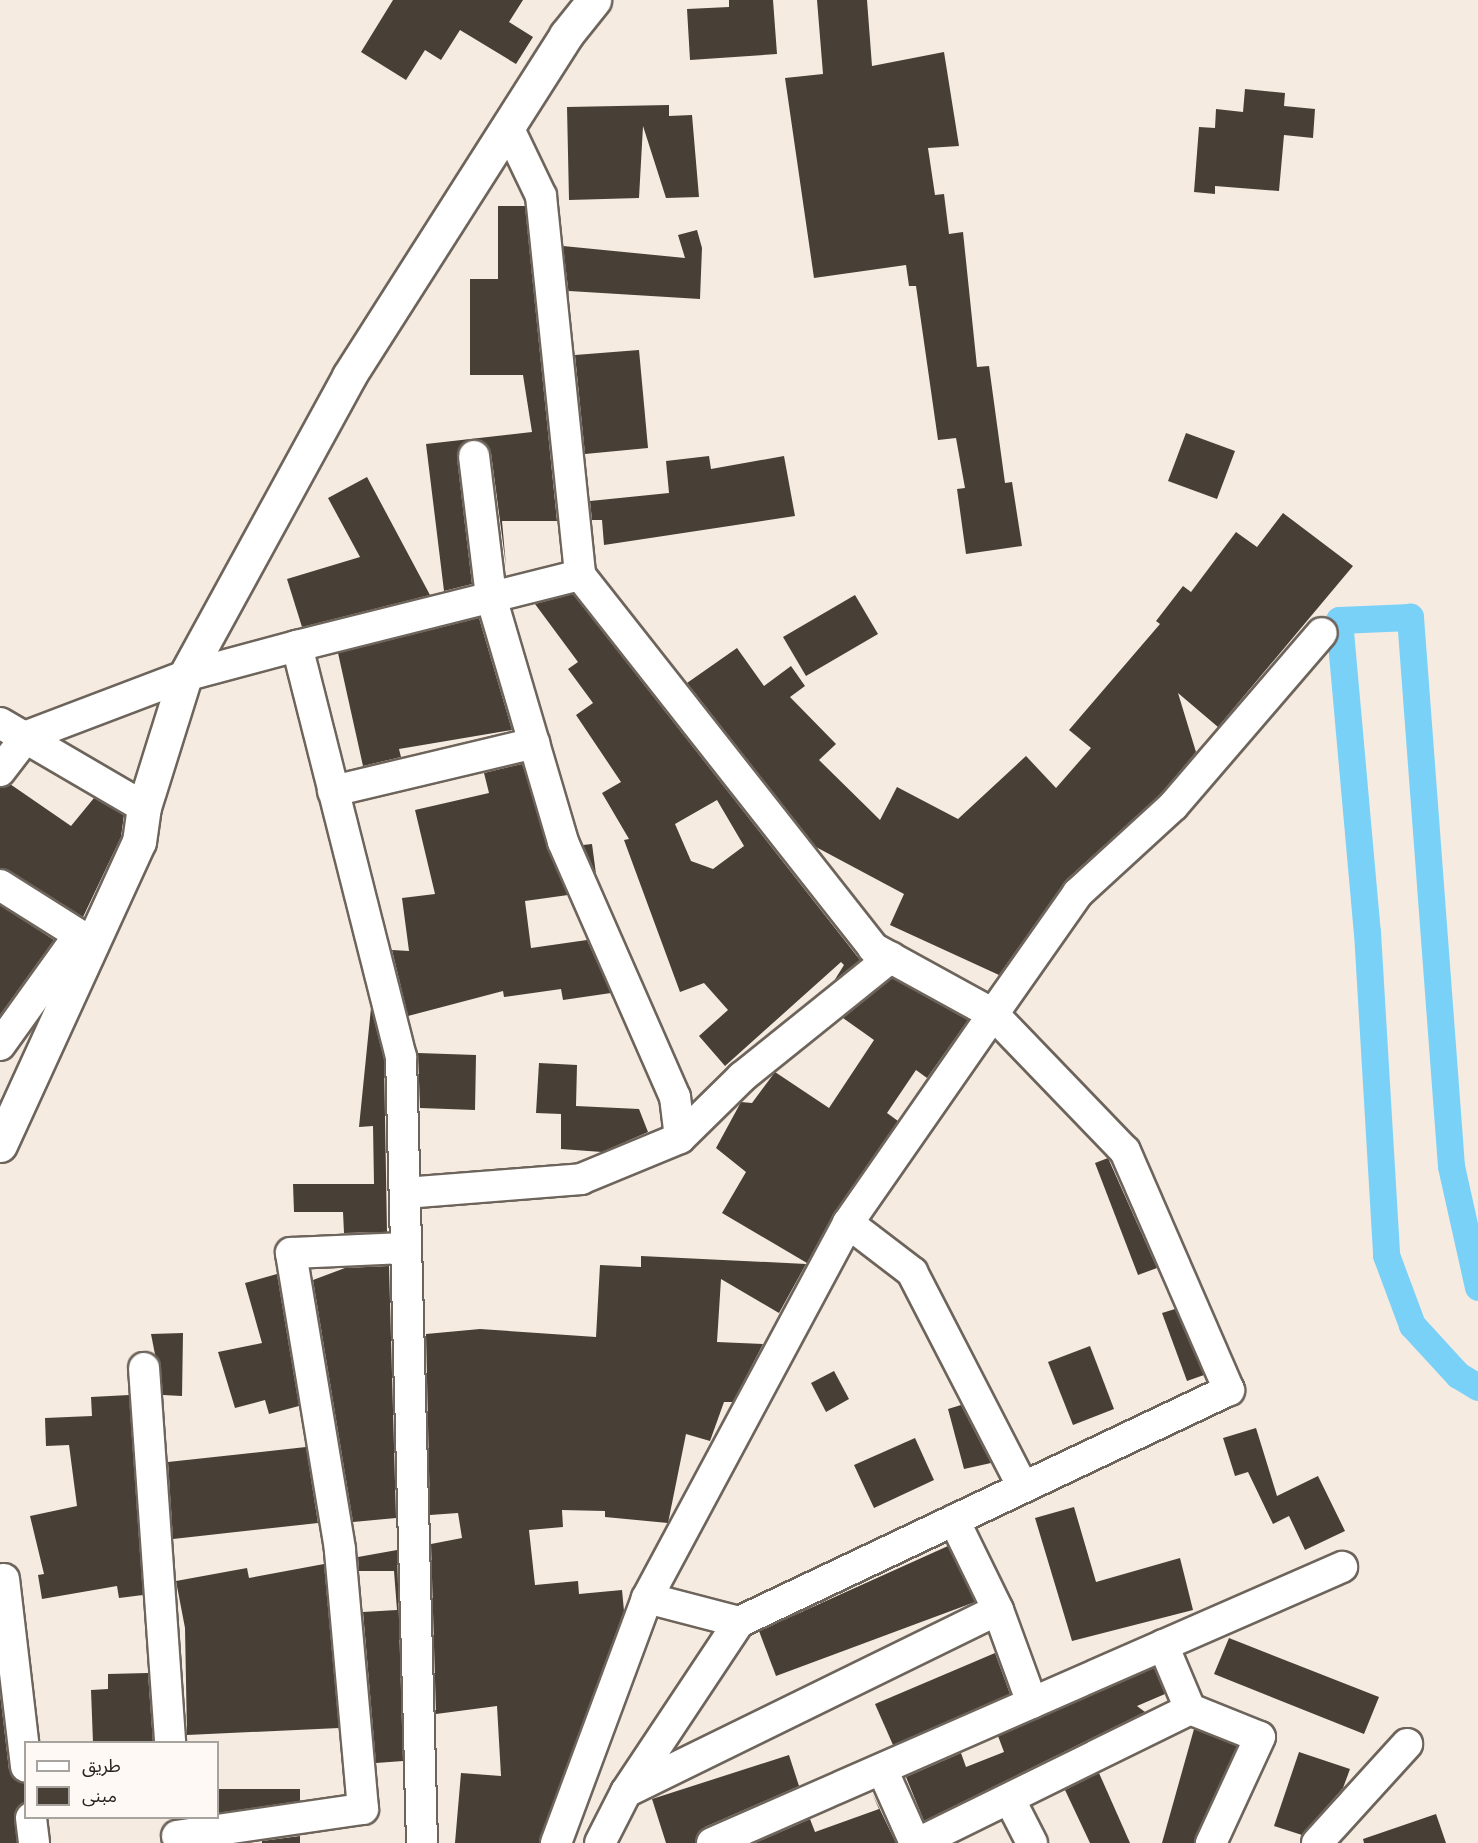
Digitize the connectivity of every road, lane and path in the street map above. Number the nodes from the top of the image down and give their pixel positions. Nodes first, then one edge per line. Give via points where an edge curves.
1 (594, 0) edge
2 (508, 127) junction
3 (474, 456) dead end
4 (580, 575) junction
5 (491, 597) junction
6 (1322, 633) dead end
7 (297, 646) junction
8 (185, 676) junction
9 (0, 723) edge
10 (27, 736) junction
11 (534, 743) junction
12 (0, 771) edge
13 (333, 791) junction
14 (144, 807) junction
15 (0, 885) edge
16 (85, 939) junction
17 (891, 957) junction
18 (993, 1014) junction
19 (0, 1045) edge
20 (680, 1138) junction
21 (0, 1145) edge
22 (405, 1193) junction
23 (848, 1223) junction
24 (406, 1248) junction
25 (144, 1368) dead end
26 (1023, 1487) junction
27 (954, 1520) junction
28 (1342, 1567) dead end
29 (4, 1579) dead end
30 (647, 1598) junction
31 (998, 1610) junction
32 (739, 1622) junction
33 (1163, 1645) junction
34 (1032, 1703) junction
35 (1190, 1709) junction
36 (170, 1741) edge
37 (1407, 1744) dead end
38 (24, 1750) edge
39 (882, 1768) junction
40 (626, 1792) junction
41 (1010, 1800) junction
42 (31, 1819) edge
43 (176, 1832) edge
44 (34, 1843) edge
45 (422, 1843) edge
46 (556, 1843) edge
47 (600, 1843) edge
48 (712, 1843) edge
49 (916, 1843) edge
50 (1032, 1843) edge
51 (1211, 1843) edge
52 (1317, 1843) edge

1 - 2 street
2 - 4 street via 541,196
2 - 8 street via 349,376
3 - 5 street
4 - 5 street
4 - 17 street via 873,948
5 - 7 street
5 - 11 street
6 - 18 street via 1173,806 1078,893
7 - 8 street
7 - 13 street
8 - 10 street
8 - 14 street
9 - 10 street
10 - 12 street
10 - 14 street
11 - 13 street
11 - 20 street via 563,842 675,1097
13 - 22 street via 401,1057
14 - 16 street via 139,842
15 - 16 street
16 - 19 street
16 - 21 street
17 - 18 street
17 - 20 street via 742,1077
18 - 23 street
18 - 26 street via 1125,1151 1229,1390
20 - 22 street via 581,1179
22 - 24 street
23 - 26 street via 912,1272
23 - 30 street
24 - 43 street via 291,1253 340,1549 363,1809
24 - 45 street
25 - 36 street
26 - 27 street
27 - 31 street
27 - 32 street
28 - 33 street
29 - 38 street
30 - 32 street
30 - 46 street
31 - 34 street
31 - 40 street
32 - 40 street
33 - 34 street
33 - 35 street
34 - 39 street
35 - 41 street
35 - 51 street via 1260,1737
37 - 52 street
39 - 48 street
39 - 49 street
40 - 47 street
41 - 49 street
41 - 50 street
42 - 44 street

